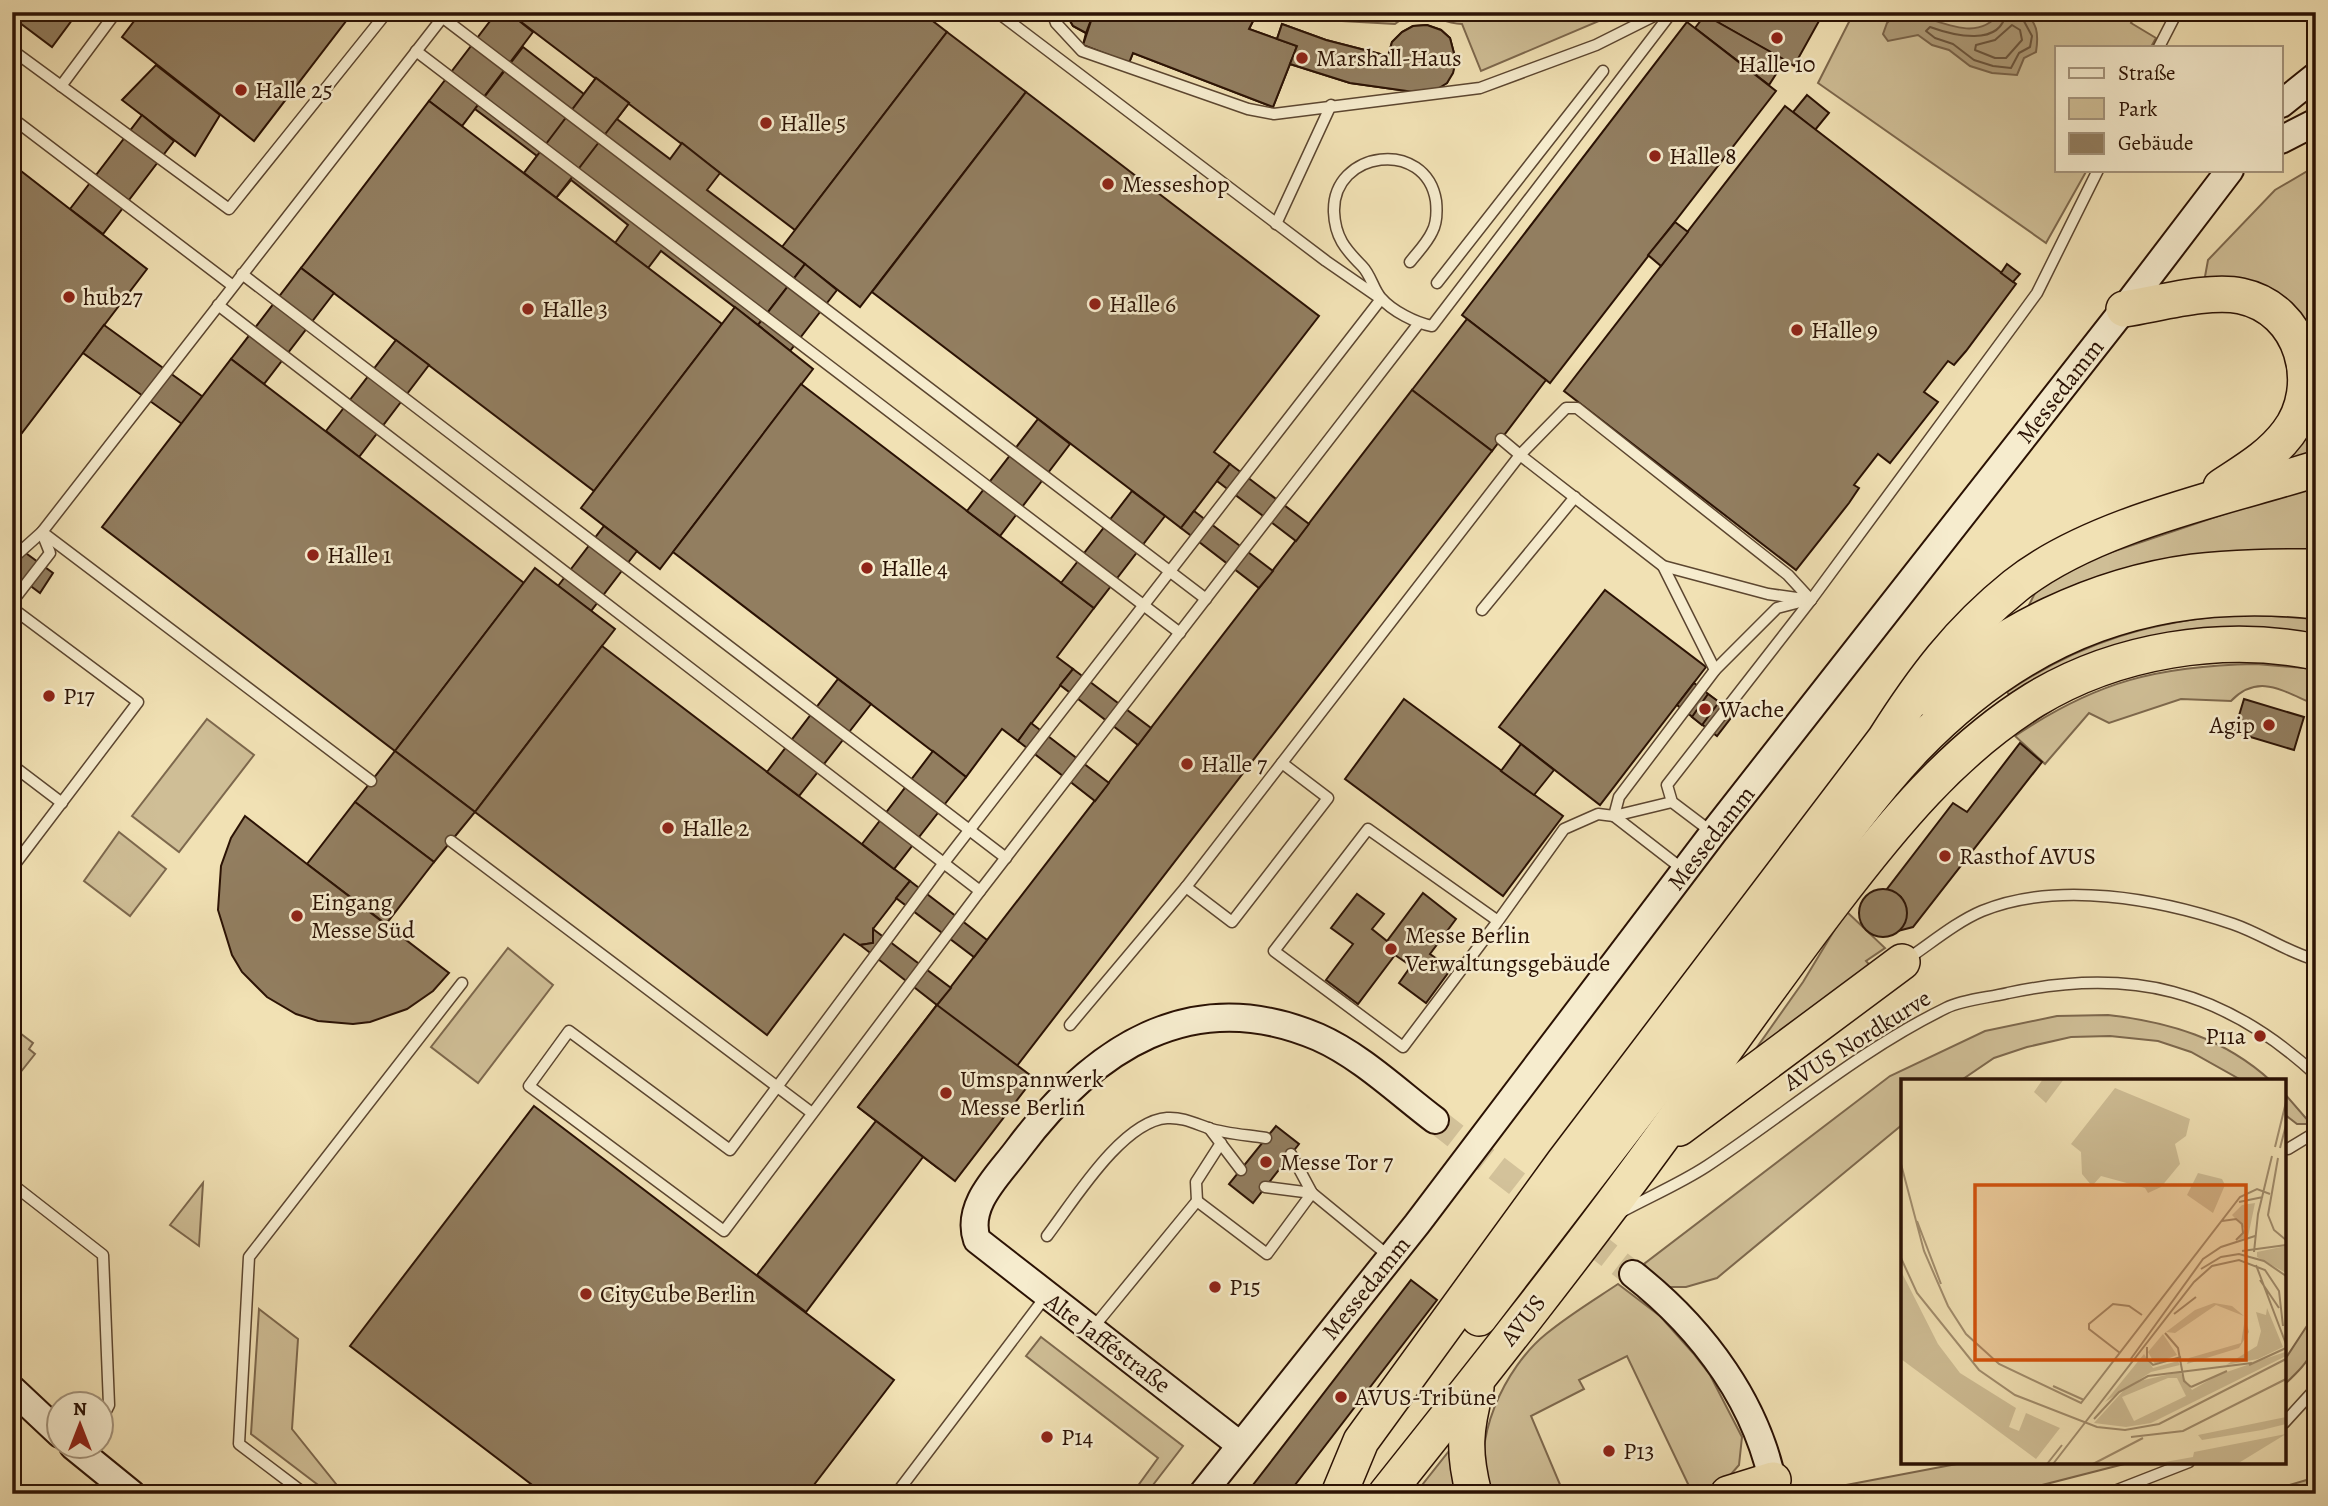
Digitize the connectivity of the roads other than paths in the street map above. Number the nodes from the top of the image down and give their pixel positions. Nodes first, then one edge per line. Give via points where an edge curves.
1 (116, 12) edge
2 (387, 12) edge
3 (997, 12) edge
4 (1052, 12) edge
5 (1662, 12) edge
6 (1672, 12) edge
7 (2177, 12) edge
8 (444, 15) edge
9 (2160, 46) edge
10 (12, 50) edge
11 (416, 51) junction
12 (1603, 71) dead end
13 (2316, 76) edge
14 (61, 86) junction
15 (2282, 103) edge
16 (1331, 105) junction
17 (12, 118) edge
18 (2316, 122) edge
19 (2282, 139) edge
20 (2097, 172) edge
21 (2229, 174) edge
22 (1276, 224) junction
23 (1410, 262) dead end
24 (242, 274) junction
25 (1437, 283) dead end
26 (233, 286) junction
27 (1381, 299) junction
28 (218, 305) junction
29 (2124, 309) junction
30 (1419, 323) junction
31 (1501, 439) dead end
32 (1520, 455) junction
33 (2316, 470) edge
34 (1575, 497) junction
35 (2192, 507) junction
36 (42, 532) junction
37 (12, 559) edge
38 (1663, 566) junction
39 (2316, 567) edge
40 (1169, 572) junction
41 (1206, 599) junction
42 (1811, 600) junction
43 (2316, 601) edge
44 (12, 602) edge
45 (1143, 605) junction
46 (12, 608) edge
47 (1482, 610) dead end
48 (1180, 633) junction
49 (2316, 652) edge
50 (1715, 670) junction
51 (1885, 739) junction
52 (1282, 762) junction
53 (12, 765) edge
54 (371, 781) dead end
55 (1672, 802) junction
56 (62, 803) junction
57 (1614, 816) junction
58 (969, 829) junction
59 (1713, 833) junction
60 (451, 841) dead end
61 (1006, 858) junction
62 (943, 864) junction
63 (12, 868) edge
64 (1685, 871) junction
65 (1186, 887) junction
66 (980, 891) junction
67 (1497, 921) junction
68 (2316, 960) edge
69 (1902, 962) joint
70 (462, 984) dead end
71 (1070, 1025) dead end
72 (2316, 1075) edge
73 (777, 1087) junction
74 (812, 1112) junction
75 (1435, 1119) tunnel mouth
76 (1209, 1128) junction
77 (2316, 1132) edge
78 (1266, 1138) dead end
79 (1221, 1143) junction
80 (1656, 1145) junction
81 (2288, 1149) dead end
82 (1291, 1154) dead end
83 (1241, 1170) dead end
84 (12, 1184) edge
85 (1265, 1187) dead end
86 (1312, 1193) junction
87 (1197, 1201) junction
88 (1595, 1226) junction
89 (1046, 1236) dead end
90 (1391, 1257) junction
91 (1633, 1274) tunnel mouth
92 (1046, 1296) junction
93 (1092, 1330) junction
94 (1478, 1378) junction
95 (2316, 1388) edge
96 (12, 1389) edge
97 (108, 1390) edge
98 (46, 1420) edge
99 (2286, 1421) edge
100 (1240, 1445) junction
101 (91, 1460) edge
102 (2184, 1464) edge
103 (1774, 1487) edge
104 (132, 1494) edge
105 (305, 1494) edge
106 (896, 1494) edge
107 (1202, 1494) edge
108 (1341, 1494) edge
109 (1386, 1494) edge
110 (1474, 1494) edge
111 (1728, 1494) edge
112 (2106, 1494) edge

1 - 14 lane
2 - 14 lane via 229,209
3 - 22 lane
4 - 16 lane via 1056,23 1082,51 1248,109 1274,114
5 - 16 lane via 1596,45 1480,88
6 - 30 lane via 1432,326
7 - 9 lane
8 - 11 lane
8 - 40 lane
10 - 14 lane
11 - 24 lane
11 - 45 lane
12 - 25 lane
13 - 15 main road
16 - 22 lane
17 - 26 lane
18 - 19 main road
20 - 42 lane via 2036,293
21 - 29 main road, Messedamm
22 - 27 lane
23 - 27 lane via 1433,232 1437,218 1433,188 1405,161 1371,160 1346,176 1339,187 1334,229
24 - 26 lane
24 - 58 lane
26 - 28 lane
27 - 30 lane
27 - 40 lane
28 - 36 lane
28 - 62 lane
29 - 35 highway via 2205,295 2241,296 2260,302 2279,316 2303,352 2305,394 2300,414 2288,432 2267,456
29 - 59 main road, Messedamm
30 - 41 lane
31 - 32 lane
32 - 34 lane
32 - 42 lane via 1566,408 1577,408 1788,575
32 - 52 lane
33 - 35 highway
34 - 38 lane
34 - 47 lane
35 - 51 highway via 2110,535 2057,559 2016,585 1962,633 1925,676
36 - 37 lane
36 - 44 lane via 50,553
36 - 54 lane
38 - 42 lane via 1768,594
38 - 50 lane
39 - 51 highway via 2192,572 2117,589 2044,618 1985,651
40 - 41 lane
40 - 45 lane
41 - 48 lane
42 - 50 lane via 1777,608
42 - 55 lane via 1667,785
43 - 108 highway via 2232,598 2156,607 2042,647 1974,692 1914,748 1859,815 1651,1094
45 - 48 lane
45 - 58 lane
46 - 56 lane via 138,702
48 - 61 lane
49 - 80 highway, AVUS via 2231,646 2175,649 2116,662 2034,700 1988,732 1938,775 1882,839
50 - 57 lane via 1619,797
51 - 108 highway via 1572,1151 1361,1441
52 - 65 lane
52 - 65 lane via 1328,798 1232,922
53 - 56 lane
55 - 57 lane
55 - 59 lane
56 - 63 lane
57 - 64 lane
57 - 67 lane via 1598,814 1564,829
58 - 61 lane
58 - 62 lane
59 - 64 main road, Messedamm
60 - 73 lane
61 - 66 lane
62 - 66 lane
62 - 73 lane
64 - 90 main road, Messedamm
65 - 71 lane
66 - 74 lane
67 - 67 lane via 1368,829 1274,951 1403,1046
68 - 69 lane via 2189,910 2139,899 2091,896 2032,899 1982,911
69 - 80 highway
70 - 105 lane via 248,1257 239,1444
72 - 88 lane, AVUS Nordkurve via 2285,1046 2184,994 2120,981 2050,984 1949,1006 1861,1056 1705,1167
73 - 74 lane
73 - 74 lane via 730,1150 569,1031 529,1086 724,1231
75 - 92 main road, Alte Jafféstraße via 1347,1053 1296,1029 1236,1019 1174,1027 1133,1042 1105,1058 1060,1097 979,1201 973,1221 977,1240
76 - 78 lane
76 - 79 lane
76 - 89 lane via 1189,1119 1167,1118 1150,1121 1127,1135
77 - 81 lane
79 - 83 lane
79 - 87 lane via 1196,1182
80 - 88 highway, AVUS
82 - 86 lane
84 - 97 lane via 103,1255
85 - 86 lane
86 - 87 lane via 1267,1254
86 - 90 lane
87 - 93 lane via 1137,1284
88 - 94 highway, AVUS
90 - 100 main road, Messedamm
91 - 103 main road via 1663,1298 1713,1353 1742,1402
92 - 93 main road, Alte Jafféstraße
92 - 106 lane
93 - 100 main road, Alte Jafféstraße
94 - 109 highway, AVUS
94 - 110 highway via 1466,1429 1465,1460
95 - 99 lane
96 - 98 main road
100 - 107 main road, Messedamm
101 - 104 main road
102 - 112 lane
103 - 111 highway

